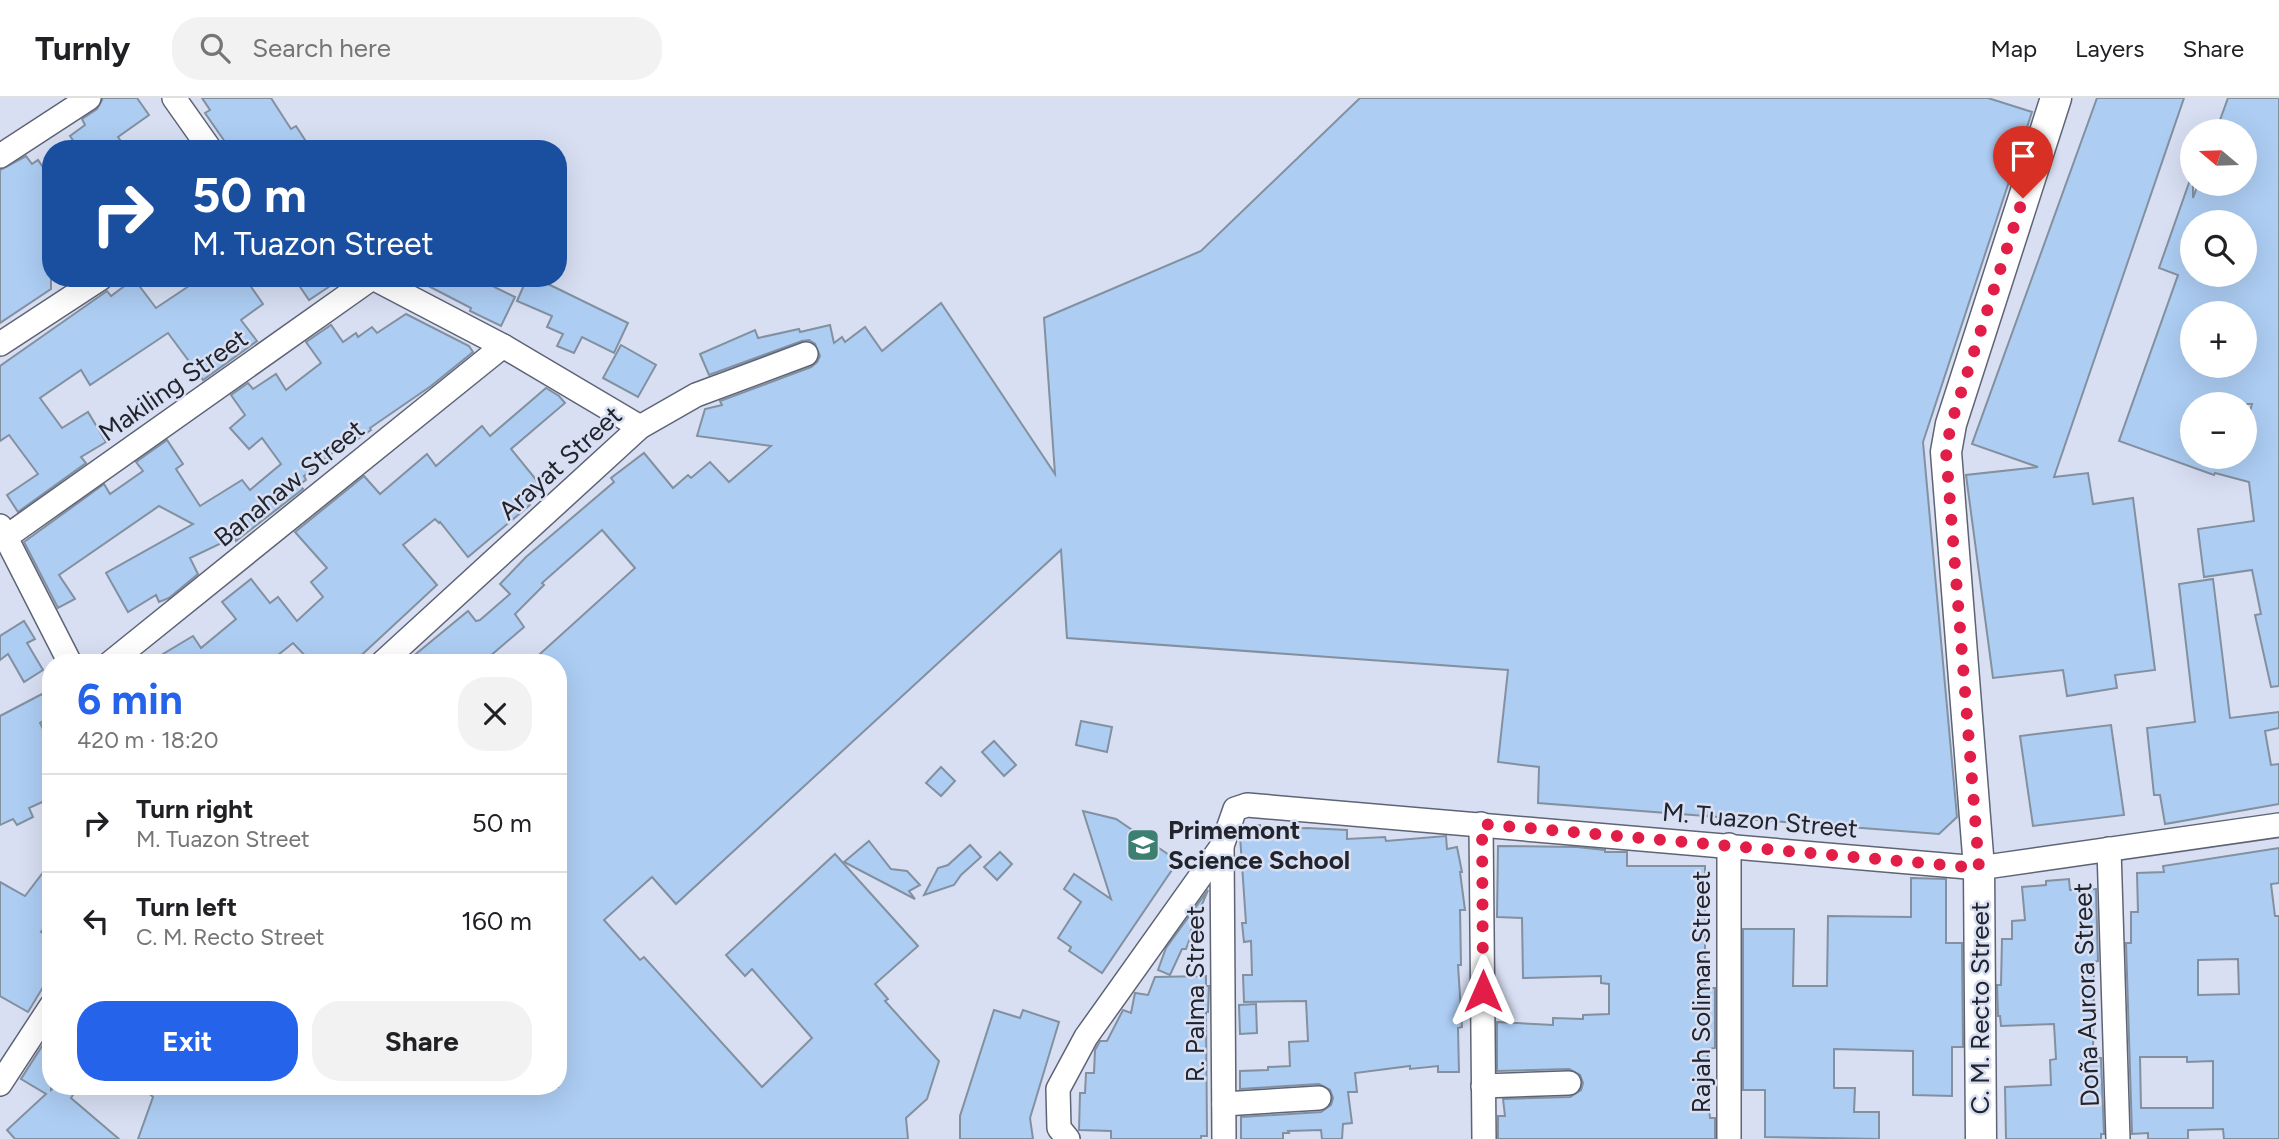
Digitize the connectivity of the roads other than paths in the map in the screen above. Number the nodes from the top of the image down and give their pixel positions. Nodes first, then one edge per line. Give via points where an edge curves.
1 (89, 98) edge
2 (174, 98) edge
3 (2056, 98) edge
4 (204, 140) edge
5 (0, 156) edge
6 (87, 287) edge
7 (359, 287) edge
8 (389, 287) edge
9 (0, 344) edge
10 (503, 346) junction
11 (806, 354) dead end
12 (640, 427) junction
13 (3, 531) edge
14 (65, 654) edge
15 (121, 654) edge
16 (392, 654) edge
17 (1235, 809) joint
18 (1482, 824) junction
19 (2279, 825) edge
20 (1729, 845) junction
21 (1222, 846) junction
22 (2109, 849) junction
23 (1979, 868) junction
24 (42, 1020) edge
25 (1569, 1083) dead end
26 (0, 1084) edge
27 (1483, 1086) junction
28 (1319, 1098) dead end
29 (1224, 1104) junction
30 (1068, 1139) edge
31 (1224, 1139) edge
32 (1484, 1139) edge
33 (1729, 1139) edge
34 (1981, 1139) edge
35 (2118, 1139) edge

1 - 5 street
2 - 4 street
3 - 23 street, C. M. Recto Street via 1951,424 1946,452
6 - 9 street
7 - 13 street, Makiling Street
8 - 10 street
10 - 12 street
10 - 15 street, Banahaw Street
11 - 12 street, Arayat Street via 696,396
12 - 16 street, Arayat Street
13 - 14 street
17 - 18 street, M. Tuazon Street via 1247,804
17 - 21 street, R. Palma Street
18 - 20 street, M. Tuazon Street
18 - 27 street
19 - 22 street, M. Tuazon Street
20 - 23 street, M. Tuazon Street
20 - 33 street, Rajah Soliman Street
21 - 29 street, R. Palma Street
21 - 30 street via 1086,1037 1058,1089 1059,1128
22 - 23 street, M. Tuazon Street
22 - 35 street, Doña Aurora Street
23 - 34 street, C. M. Recto Street
24 - 26 street
25 - 27 street
27 - 32 street
28 - 29 street
29 - 31 street, R. Palma Street

